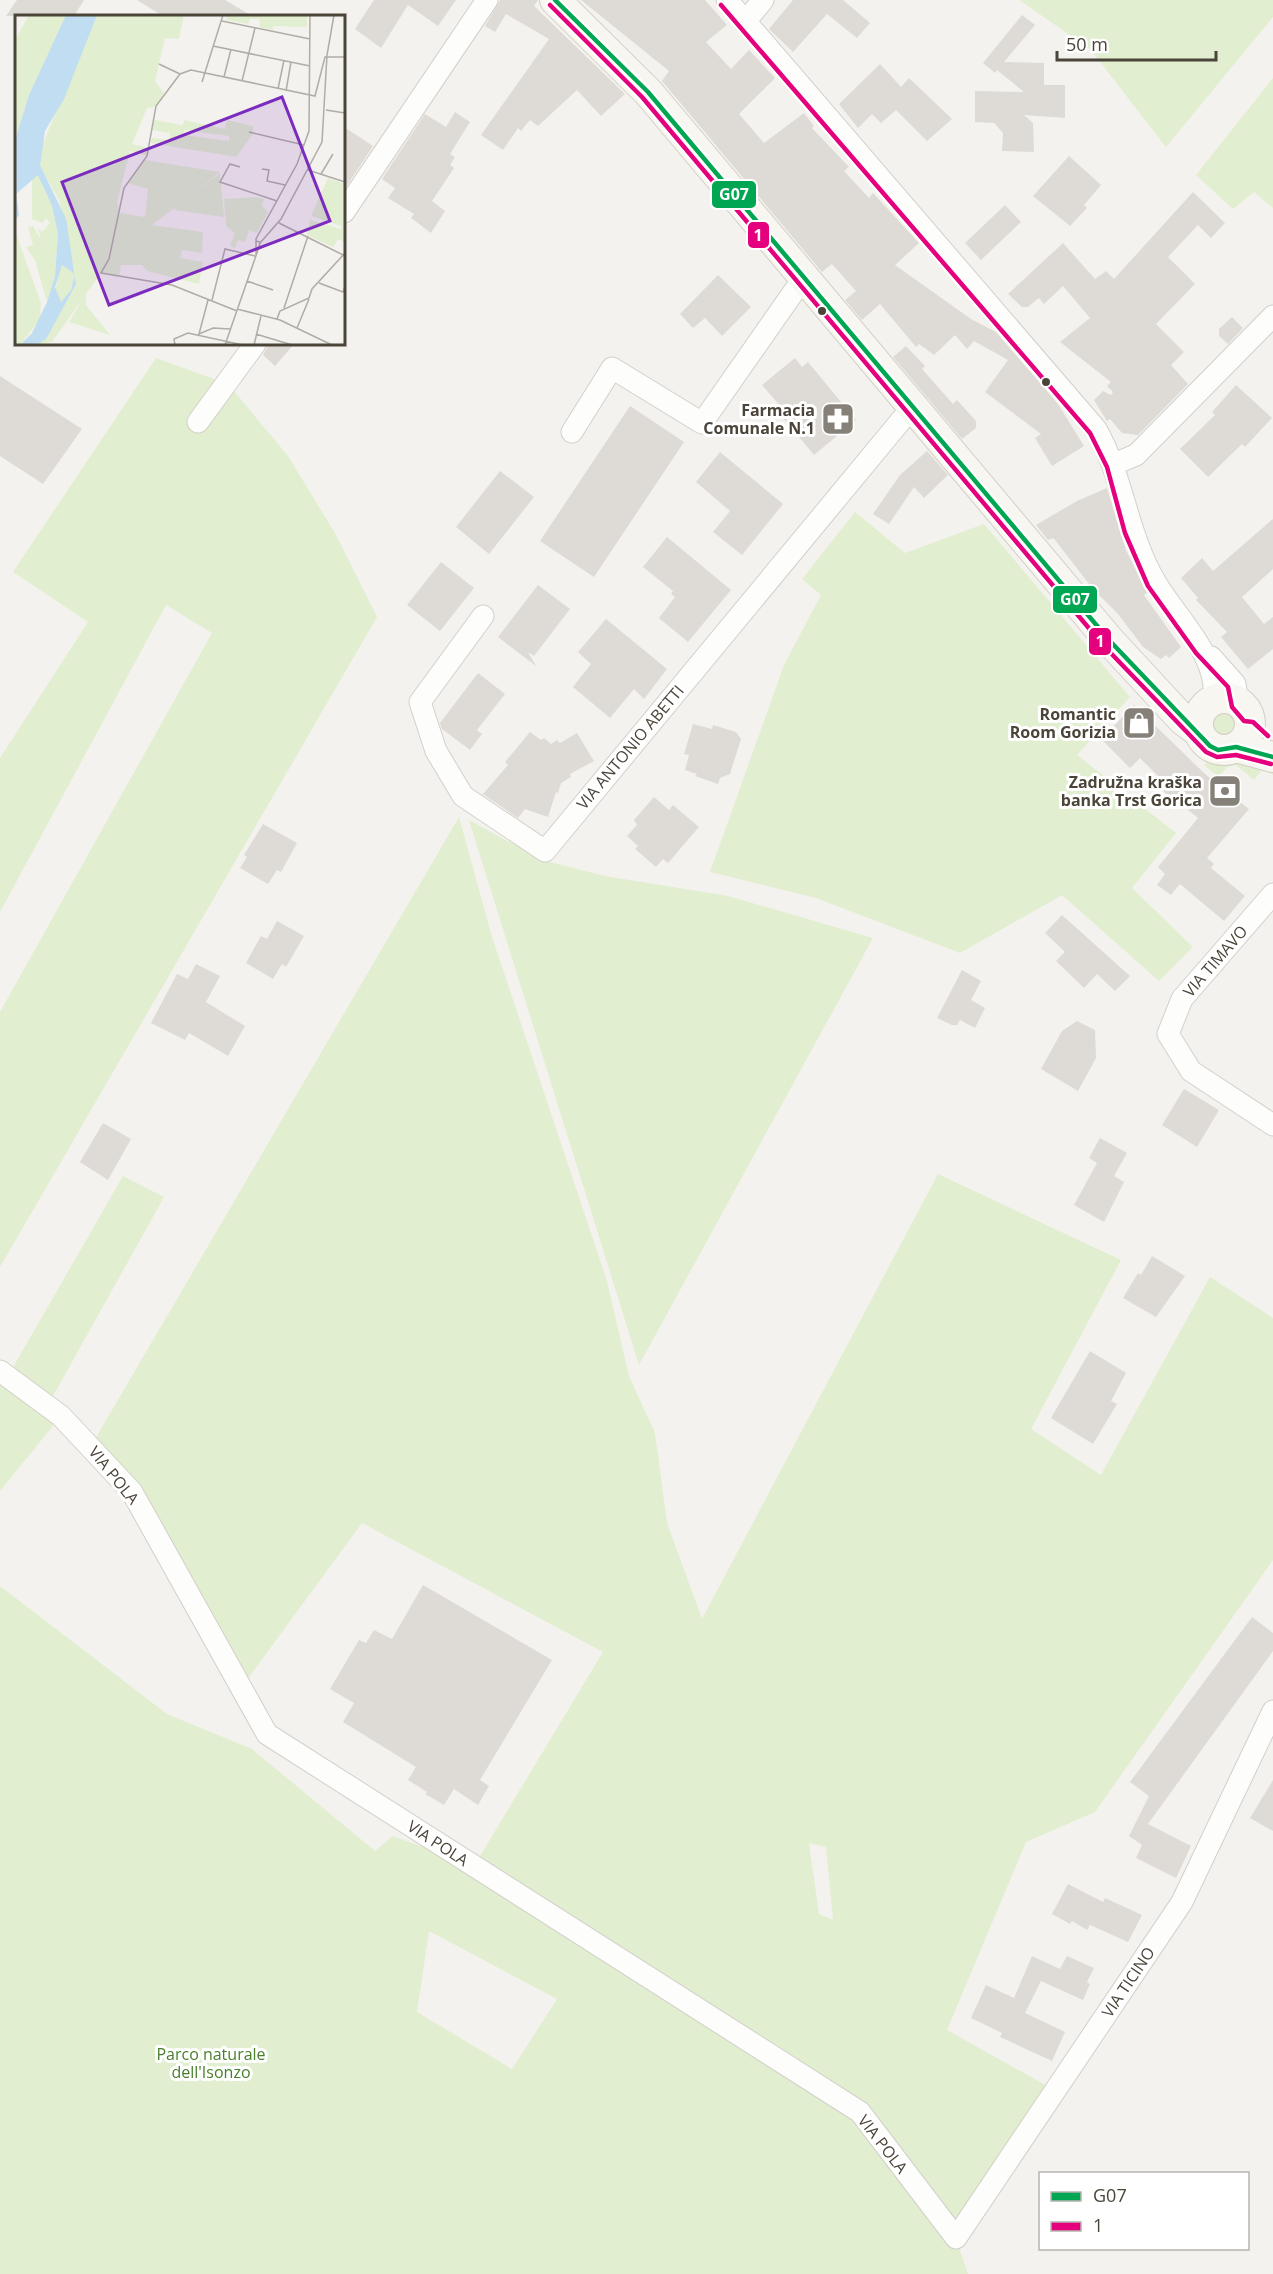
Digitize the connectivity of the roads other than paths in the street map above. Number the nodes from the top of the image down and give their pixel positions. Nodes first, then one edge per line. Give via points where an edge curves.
1 (487, 0) edge
2 (555, 0) edge
3 (727, 0) edge
4 (763, 0) edge
5 (745, 22) junction
6 (345, 211) edge
7 (804, 277) junction
8 (1273, 316) edge
9 (254, 345) edge
10 (913, 406) junction
11 (198, 423) dead end
12 (572, 432) dead end
13 (1114, 464) junction
14 (483, 616) dead end
15 (1142, 673) junction
16 (1236, 710) edge
17 (1199, 732) junction
18 (1236, 747) junction
19 (1273, 757) edge
20 (1273, 894) edge
21 (1273, 1125) edge
22 (0, 1371) edge
23 (1273, 1711) edge
24 (956, 2238) joint

1 - 6 street
2 - 7 main road via 648,92
3 - 5 street
4 - 5 street
5 - 13 street via 1096,429
7 - 10 main road
7 - 12 street via 702,423 612,368
8 - 13 street via 1136,455
9 - 11 street
10 - 14 street, VIA ANTONIO ABETTI via 545,851 463,796 436,751 420,702
10 - 15 main road via 1109,640
13 - 16 street via 1140,551 1155,582 1202,649 1235,684
15 - 16 main road
15 - 17 main road via 1183,720
16 - 17 main road via 1198,722
16 - 18 main road via 1248,734
17 - 18 main road via 1203,740 1218,750
18 - 19 main road
20 - 21 street, VIA TIMAVO via 1182,999 1168,1034 1191,1071
22 - 24 street, VIA POLA via 61,1416 132,1492 267,1734 860,2112
23 - 24 street, VIA TICINO via 1182,1902

